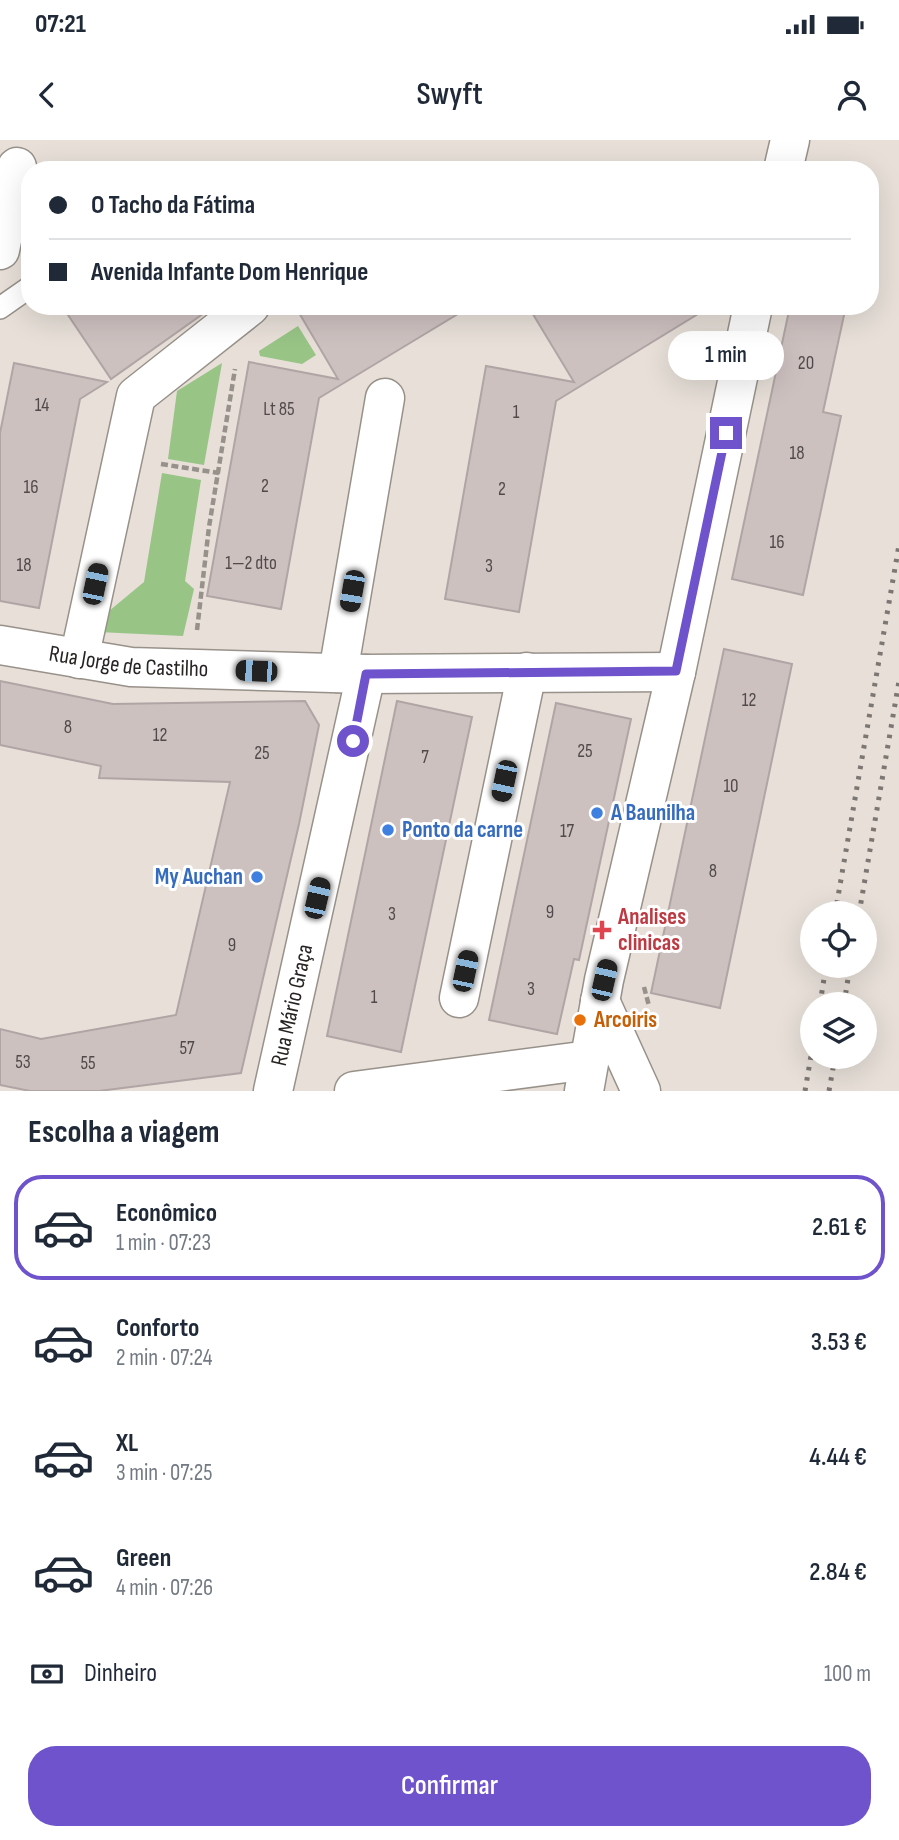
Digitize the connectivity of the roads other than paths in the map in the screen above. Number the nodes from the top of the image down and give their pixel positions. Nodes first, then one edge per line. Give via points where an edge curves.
1 (790, 140) edge
2 (785, 161) edge
3 (16, 167) edge
4 (0, 250) edge
5 (21, 293) edge
6 (0, 308) edge
7 (239, 315) edge
8 (751, 315) edge
9 (385, 398) dead end
10 (0, 645) edge
11 (79, 659) junction
12 (676, 671) junction
13 (527, 672) junction
14 (352, 674) junction
15 (459, 998) dead end
16 (600, 1000) junction
17 (587, 1076) edge
18 (272, 1091) edge
19 (354, 1091) edge
20 (641, 1091) edge

1 - 2 street
3 - 4 street
5 - 6 lane
7 - 11 street via 136,396
8 - 12 street
9 - 14 street, Rua Mário Graça
10 - 11 street, Rua Jorge de Castilho
11 - 14 street, Rua Jorge de Castilho via 131,667
12 - 13 street, Rua Jorge de Castilho
12 - 16 street
13 - 14 street, Rua Jorge de Castilho
13 - 15 street
14 - 18 street, Rua Mário Graça
16 - 17 street
16 - 20 street
17 - 19 street

